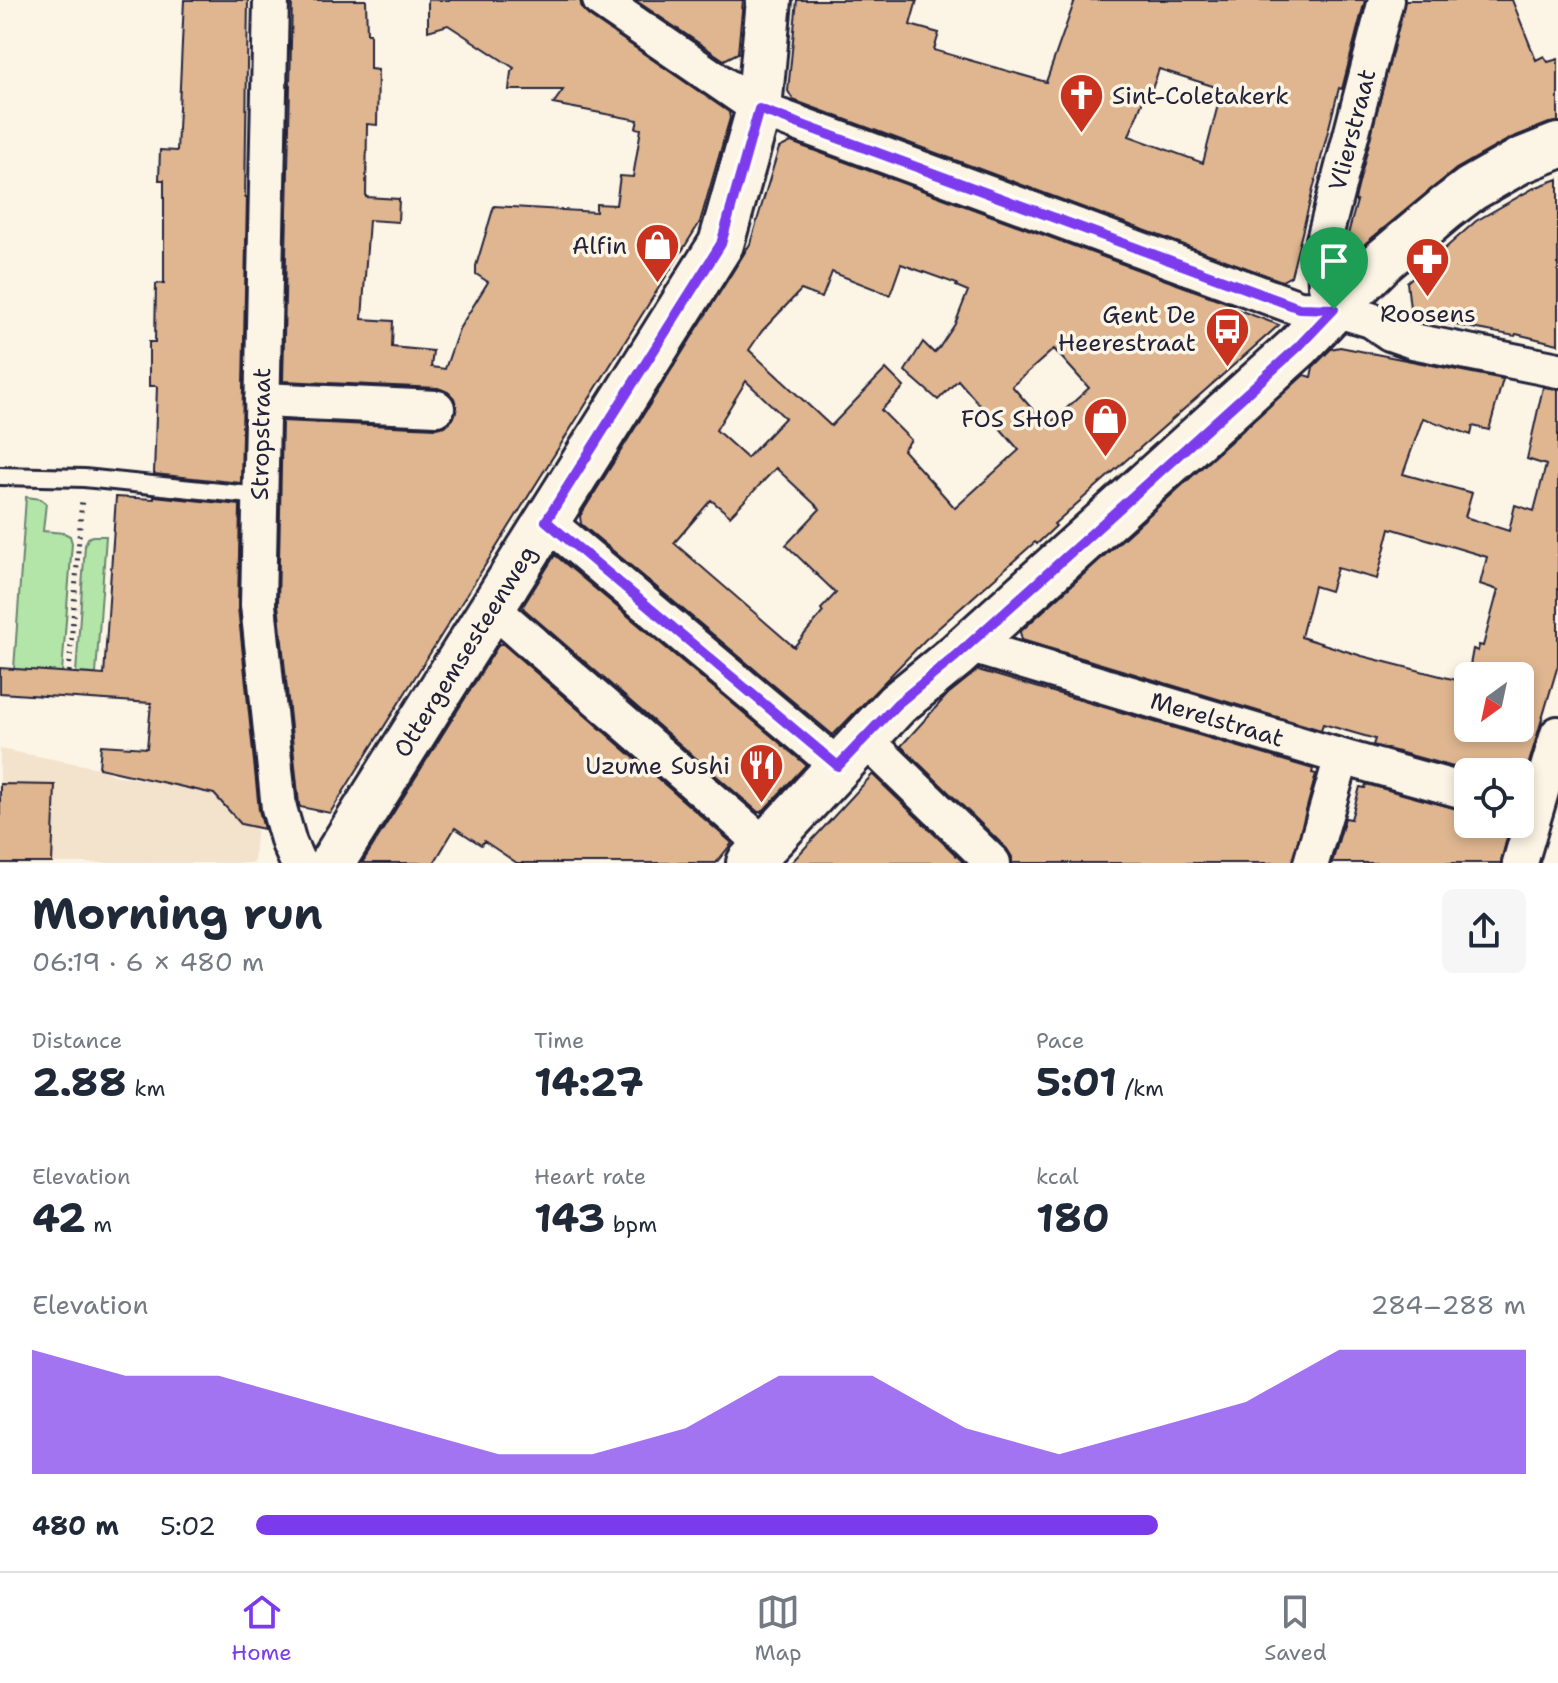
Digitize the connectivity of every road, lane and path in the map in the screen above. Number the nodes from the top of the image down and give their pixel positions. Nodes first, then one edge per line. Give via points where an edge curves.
1 (271, 0) edge
2 (600, 0) edge
3 (769, 0) edge
4 (1386, 0) edge
5 (759, 109) junction
6 (1558, 146) edge
7 (1334, 309) junction
8 (1558, 370) edge
9 (262, 400) junction
10 (437, 408) dead end
11 (0, 476) edge
12 (84, 478) junction
13 (260, 496) junction
14 (546, 521) junction
15 (491, 607) junction
16 (968, 645) junction
17 (69, 672) dead end
18 (1558, 734) edge
19 (851, 752) junction
20 (1342, 757) junction
21 (1454, 788) edge
22 (1538, 812) edge
23 (757, 854) edge
24 (298, 863) edge
25 (332, 863) edge
26 (993, 863) edge
27 (1311, 863) edge
28 (1520, 863) edge

1 - 9 street, Stropstraat
2 - 5 street
3 - 5 street, Ottergemsesteenweg
4 - 7 street, Vlierstraat via 1324,240 1326,285
5 - 7 street via 1299,308
5 - 14 street, Ottergemsesteenweg via 721,244
6 - 7 street via 1471,189
7 - 8 street via 1413,341
7 - 16 street
9 - 10 street
9 - 13 street, Stropstraat
11 - 12 lane
12 - 13 lane
12 - 17 path
13 - 24 street, Stropstraat via 258,605 279,808
14 - 15 street, Ottergemsesteenweg
14 - 19 street
15 - 23 street
15 - 25 street, Ottergemsesteenweg
16 - 19 street via 897,704
16 - 20 street, Merelstraat
18 - 22 street
19 - 23 street
19 - 26 street
20 - 21 street, Merelstraat
20 - 27 street
22 - 28 street

